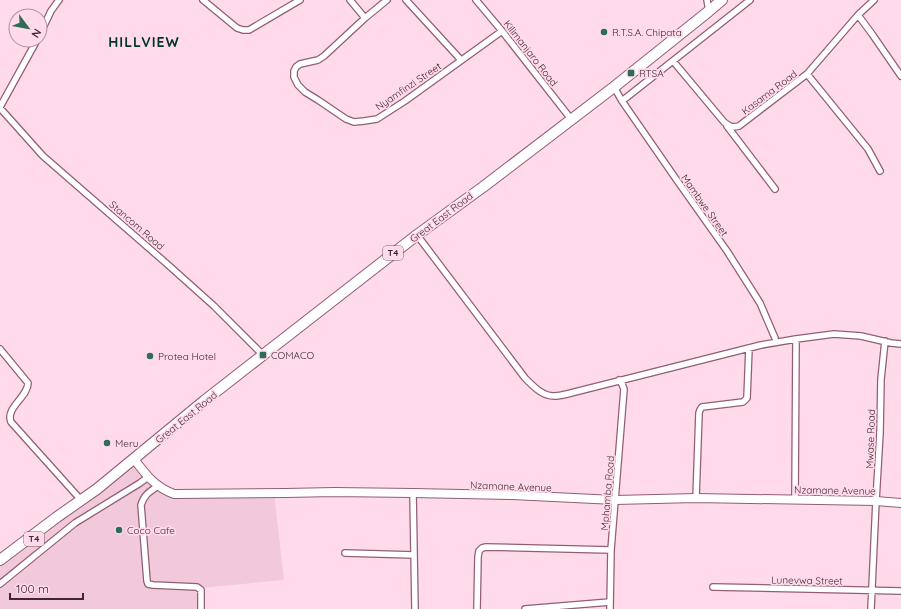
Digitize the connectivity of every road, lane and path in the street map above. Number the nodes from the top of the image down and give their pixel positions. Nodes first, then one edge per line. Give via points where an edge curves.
1 (59, 0) edge
2 (203, 0) edge
3 (300, 0) edge
4 (350, 0) edge
5 (387, 0) edge
6 (406, 0) edge
7 (476, 0) edge
8 (707, 0) edge
9 (722, 0) edge
10 (750, 0) edge
11 (874, 0) edge
12 (709, 11) junction
13 (858, 15) junction
14 (48, 17) edge
15 (365, 18) junction
16 (502, 31) junction
17 (33, 48) edge
18 (461, 60) junction
19 (673, 61) junction
20 (901, 64) edge
21 (895, 67) junction
22 (807, 74) junction
23 (901, 76) edge
24 (614, 87) junction
25 (622, 102) junction
26 (0, 108) edge
27 (572, 119) junction
28 (724, 122) junction
29 (880, 171) dead end
30 (775, 189) dead end
31 (417, 235) junction
32 (775, 338) dead end
33 (796, 339) junction
34 (885, 341) junction
35 (901, 344) edge
36 (749, 348) junction
37 (0, 349) edge
38 (263, 355) junction
39 (619, 380) junction
40 (134, 459) junction
41 (148, 477) junction
42 (158, 486) junction
43 (413, 493) junction
44 (696, 498) junction
45 (81, 500) junction
46 (615, 500) junction
47 (796, 500) junction
48 (876, 501) junction
49 (901, 503) edge
50 (67, 510) junction
51 (611, 550) junction
52 (345, 553) dead end
53 (414, 555) junction
54 (0, 560) edge
55 (0, 567) edge
56 (0, 584) edge
57 (713, 587) dead end
58 (871, 590) junction
59 (901, 591) edge
60 (610, 602) junction
61 (201, 609) edge
62 (415, 609) edge
63 (477, 609) edge
64 (525, 609) edge
65 (610, 609) edge
66 (871, 609) edge

1 - 14 street
2 - 3 street via 237,28 249,30
4 - 15 street
5 - 15 street
6 - 18 street
7 - 16 street, Kilimanjaro Road
8 - 12 street
9 - 12 highway, Great East Road / T4
10 - 19 street
11 - 13 street, Kasama Road
12 - 24 highway, Great East Road / T4
13 - 21 street
13 - 22 street, Kasama Road
15 - 18 street, Nyamfinzi Street via 324,56 300,64 294,71 298,85 305,92 346,119 354,122 376,119
16 - 18 street, Nyamfinzi Street
16 - 27 street, Kilimanjaro Road
17 - 26 street
19 - 25 street
19 - 28 street
20 - 21 street
21 - 23 street
22 - 28 street, Kasama Road via 738,126 729,126
22 - 29 street via 868,149
24 - 25 street, Mambwe Street
24 - 27 highway, Great East Road / T4
25 - 32 street, Mambwe Street via 727,251 760,303
26 - 38 street, Stancom Road via 43,156 214,306
27 - 31 highway, Great East Road / T4
28 - 30 street
31 - 38 highway, Great East Road / T4
31 - 39 street via 536,389 554,396
33 - 34 street via 834,334
33 - 36 street
33 - 47 street
34 - 35 street
34 - 48 street, Mwase Road
36 - 39 street
36 - 44 street via 746,400 702,407 700,410
37 - 45 street via 28,383 28,387 10,413 11,422
38 - 40 highway, Great East Road / T4
39 - 46 street, Mphamba Road via 624,389
40 - 41 street, Nzamane Avenue
40 - 45 highway, Great East Road / T4
41 - 42 street, Nzamane Avenue
41 - 56 street via 75,523
42 - 43 street, Nzamane Avenue via 174,494
42 - 61 street via 146,494 140,505 148,584 196,587 201,590
43 - 46 street, Nzamane Avenue
43 - 53 street
44 - 46 street, Nzamane Avenue
44 - 47 street, Nzamane Avenue
45 - 50 highway, Great East Road / T4
46 - 51 street, Mphamba Road
47 - 48 street, Nzamane Avenue
48 - 49 street, Nzamane Avenue
48 - 58 street, Mwase Road
50 - 54 highway, Great East Road / T4
50 - 55 highway, Great East Road / T4
51 - 60 street, Mphamba Road
51 - 63 street via 482,548 478,557
52 - 53 street
53 - 62 street
57 - 58 street, Lunevwa Street
58 - 59 street, Lunevwa Street
58 - 66 street, Mwase Road
60 - 64 street
60 - 65 street, Mphamba Road

